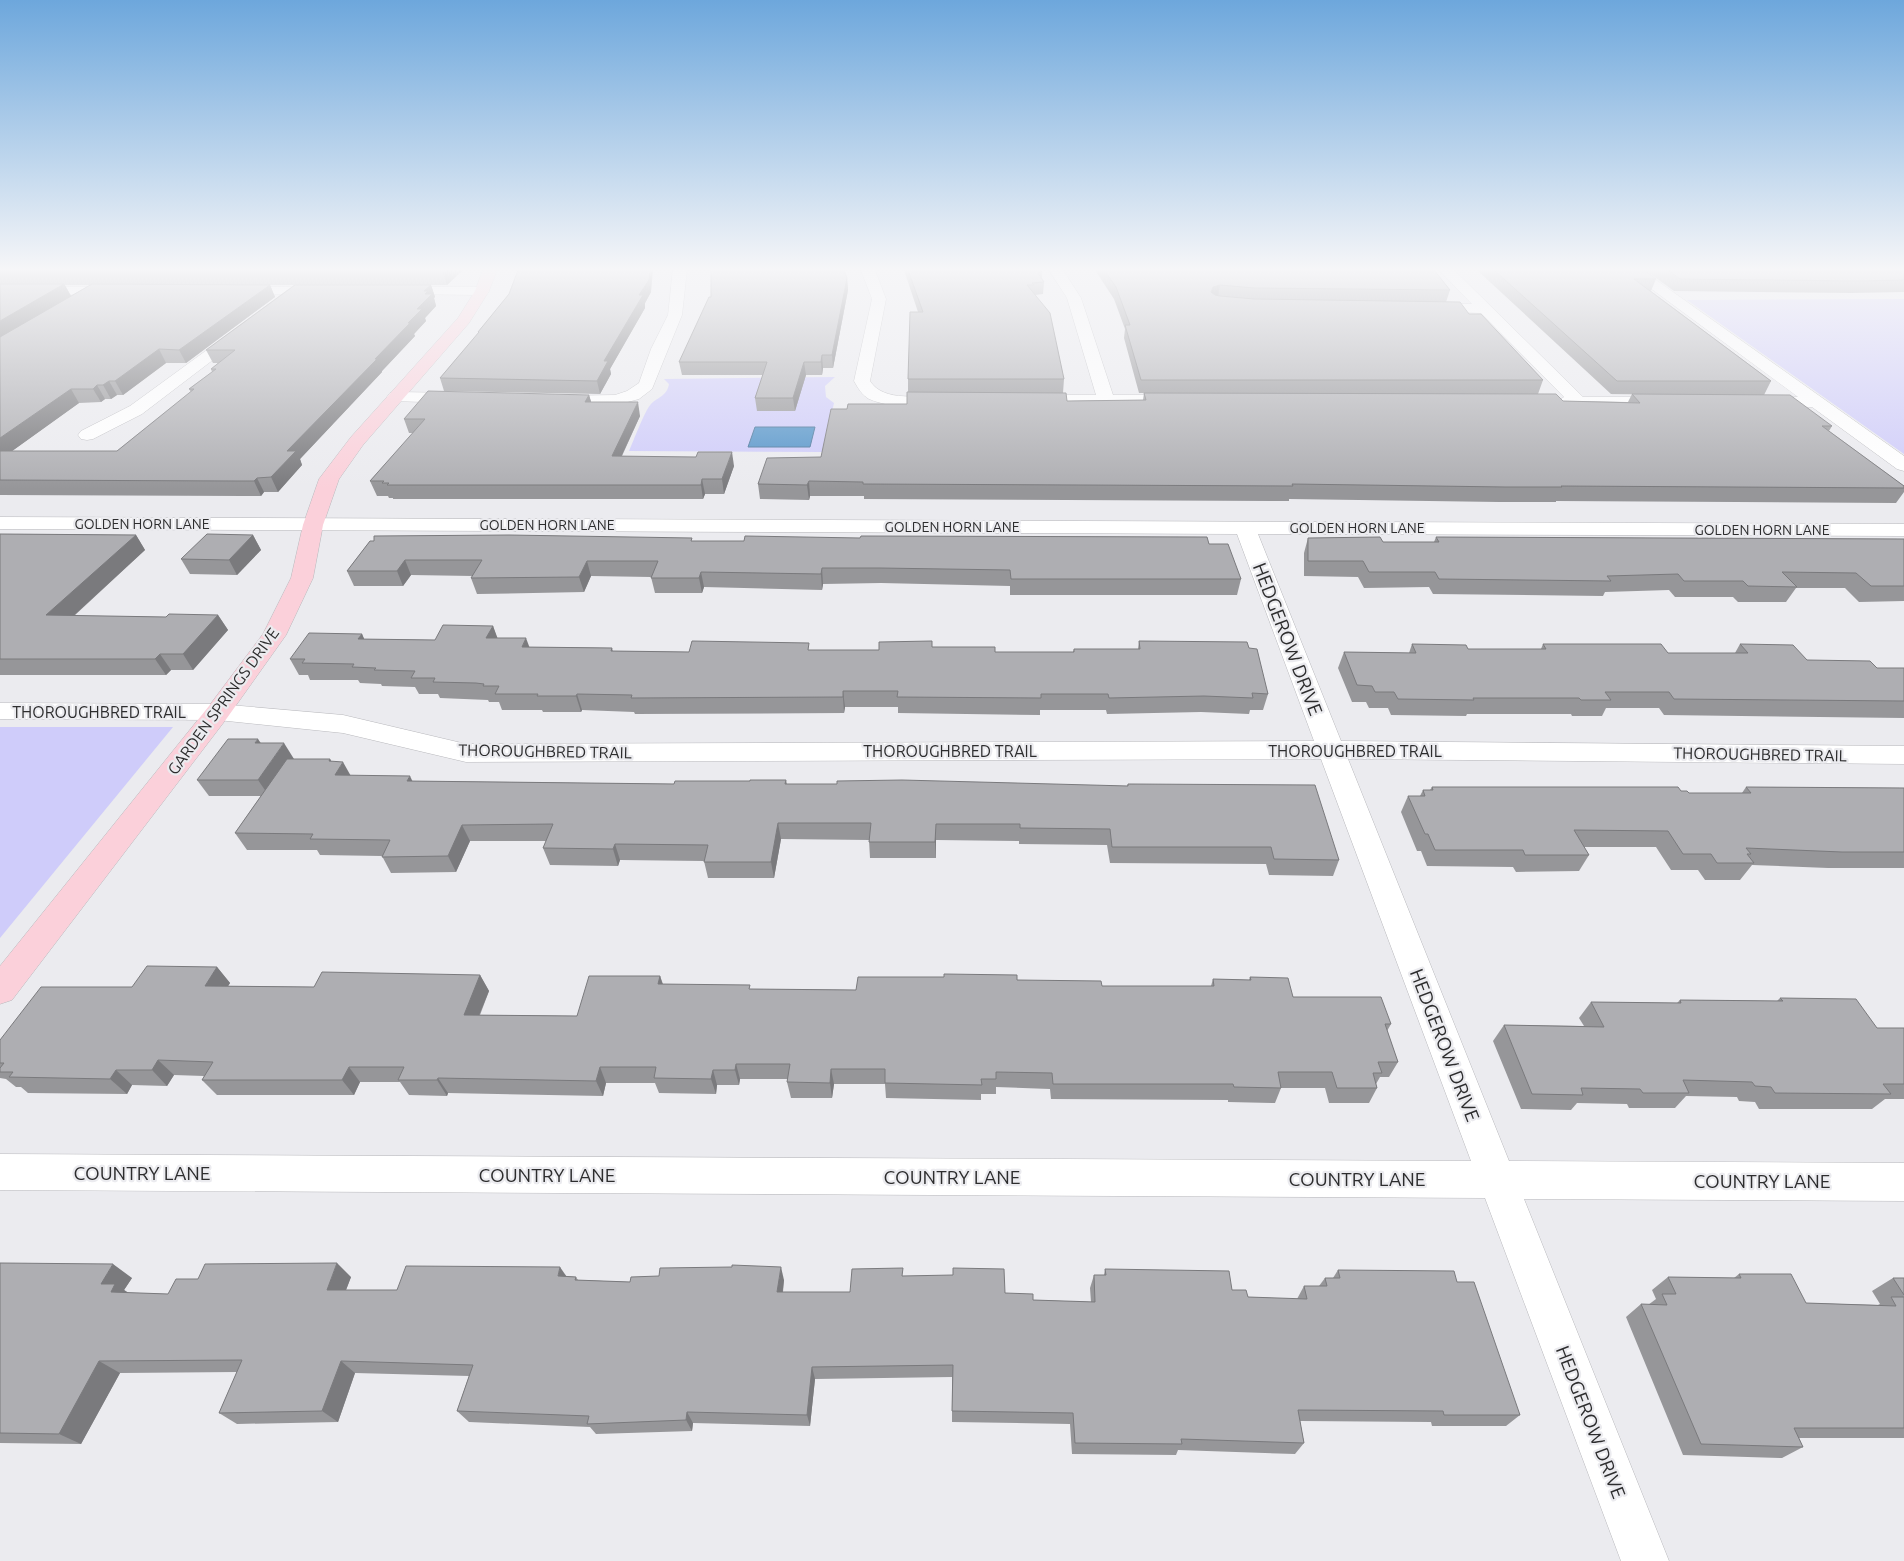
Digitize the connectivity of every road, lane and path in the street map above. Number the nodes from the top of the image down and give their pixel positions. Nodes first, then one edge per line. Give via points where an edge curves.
1 (227, 343) edge
2 (444, 343) edge
3 (662, 343) edge
4 (870, 343) edge
5 (1088, 343) edge
6 (1518, 343) edge
7 (1733, 343) edge
8 (396, 397) junction
9 (473, 399) edge
10 (540, 400) edge
11 (959, 400) edge
12 (1008, 400) edge
13 (1106, 400) junction
14 (1194, 400) edge
15 (1548, 402) edge
16 (1578, 402) junction
17 (1686, 402) edge
18 (1746, 402) edge
19 (1815, 402) junction
20 (87, 435) dead end
21 (1904, 465) edge
22 (0, 523) edge
23 (313, 524) junction
24 (1245, 528) junction
25 (1904, 530) edge
26 (0, 711) edge
27 (218, 712) junction
28 (1331, 750) junction
29 (1904, 755) edge
30 (0, 990) edge
31 (0, 1172) edge
32 (1498, 1180) junction
33 (1904, 1182) edge
34 (1645, 1561) edge

1 - 20 street via 136,410
2 - 8 street, GARDEN SPRINGS DRIVE
3 - 10 street via 646,385 633,395 606,401
4 - 11 street via 862,381 868,391 900,400
5 - 13 street
6 - 16 street
7 - 19 street
8 - 9 street
8 - 23 street, GARDEN SPRINGS DRIVE via 329,479
12 - 13 street
13 - 14 street
15 - 16 street
16 - 17 street
18 - 19 street
19 - 21 street
22 - 23 street, GOLDEN HORN LANE
23 - 24 street, GOLDEN HORN LANE
23 - 27 street, GARDEN SPRINGS DRIVE via 302,578 274,635
24 - 25 street, GOLDEN HORN LANE
24 - 28 street, HEDGEROW DRIVE
26 - 27 street, THOROUGHBRED TRAIL
27 - 28 street, THOROUGHBRED TRAIL via 343,724 466,753
27 - 30 street, GARDEN SPRINGS DRIVE
28 - 29 street, THOROUGHBRED TRAIL
28 - 32 street, HEDGEROW DRIVE
31 - 32 street, COUNTRY LANE
32 - 33 street, COUNTRY LANE
32 - 34 street, HEDGEROW DRIVE

